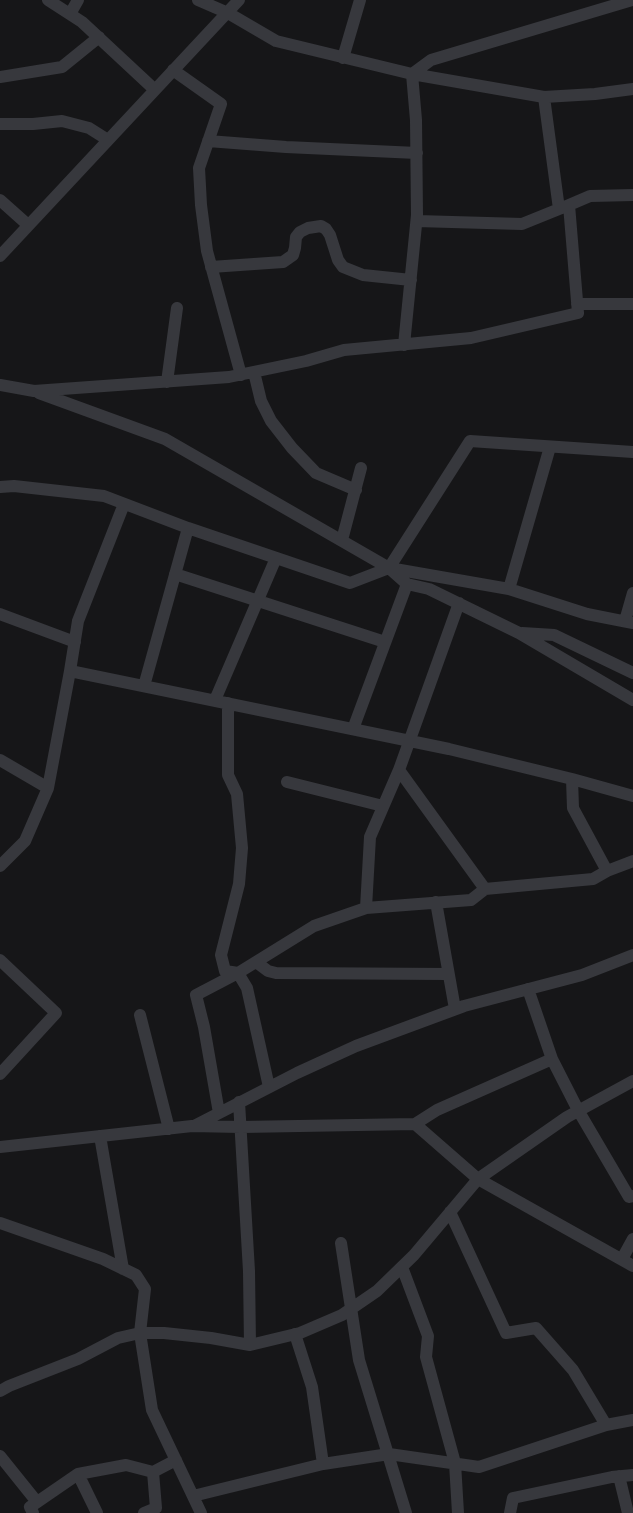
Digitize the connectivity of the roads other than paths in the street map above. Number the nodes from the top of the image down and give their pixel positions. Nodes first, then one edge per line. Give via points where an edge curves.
1 (48, 0) edge
2 (78, 0) edge
3 (198, 0) edge
4 (239, 0) edge
5 (360, 0) edge
6 (632, 0) edge
7 (593, 6) edge
8 (228, 13) junction
9 (70, 14) junction
10 (99, 37) junction
11 (343, 58) junction
12 (173, 70) junction
13 (412, 74) junction
14 (0, 77) edge
15 (633, 89) edge
16 (155, 90) junction
17 (544, 97) junction
18 (0, 124) edge
19 (108, 140) junction
20 (208, 141) junction
21 (417, 153) junction
22 (633, 195) edge
23 (0, 200) edge
24 (564, 207) junction
25 (417, 221) junction
26 (28, 225) junction
27 (0, 256) edge
28 (211, 267) junction
29 (411, 280) junction
30 (577, 304) junction
31 (633, 304) edge
32 (177, 308) dead end
33 (404, 345) junction
34 (254, 372) junction
35 (241, 375) junction
36 (167, 382) junction
37 (0, 385) edge
38 (34, 391) junction
39 (550, 446) junction
40 (633, 452) edge
41 (361, 468) dead end
42 (0, 487) edge
43 (356, 490) junction
44 (124, 504) junction
45 (188, 528) junction
46 (342, 540) junction
47 (276, 558) junction
48 (389, 568) junction
49 (175, 574) junction
50 (407, 584) junction
51 (509, 589) junction
52 (633, 593) edge
53 (258, 600) junction
54 (459, 603) junction
55 (0, 614) edge
56 (629, 622) edge
57 (520, 633) junction
58 (75, 642) junction
59 (385, 642) junction
60 (70, 671) junction
61 (633, 673) edge
62 (144, 686) junction
63 (214, 700) junction
64 (633, 700) edge
65 (228, 703) junction
66 (353, 729) junction
67 (409, 741) junction
68 (0, 760) edge
69 (399, 770) junction
70 (572, 779) junction
71 (286, 782) dead end
72 (48, 788) junction
73 (633, 796) edge
74 (383, 806) junction
75 (633, 861) edge
76 (0, 866) edge
77 (607, 871) junction
78 (485, 889) junction
79 (436, 902) junction
80 (366, 908) junction
81 (633, 955) edge
82 (0, 960) edge
83 (256, 962) junction
84 (238, 973) junction
85 (448, 974) junction
86 (528, 989) junction
87 (455, 1009) junction
88 (140, 1015) dead end
89 (552, 1059) junction
90 (0, 1074) edge
91 (633, 1081) edge
92 (269, 1087) junction
93 (239, 1102) junction
94 (578, 1110) junction
95 (219, 1113) junction
96 (414, 1124) junction
97 (192, 1126) junction
98 (240, 1128) junction
99 (169, 1129) junction
100 (100, 1136) junction
101 (0, 1147) edge
102 (478, 1179) junction
103 (632, 1200) edge
104 (450, 1212) junction
105 (0, 1222) edge
106 (633, 1239) edge
107 (341, 1243) dead end
108 (628, 1262) edge
109 (402, 1267) junction
110 (123, 1269) junction
111 (352, 1308) junction
112 (140, 1333) junction
113 (295, 1334) junction
114 (250, 1345) junction
115 (0, 1391) edge
116 (633, 1420) edge
117 (606, 1425) junction
118 (389, 1454) junction
119 (0, 1456) edge
120 (176, 1460) junction
121 (454, 1463) junction
122 (323, 1464) junction
123 (153, 1472) junction
124 (78, 1474) junction
125 (633, 1475) edge
126 (619, 1476) junction
127 (193, 1496) junction
128 (35, 1508) edge
129 (97, 1513) edge
130 (144, 1513) edge
131 (201, 1513) edge
132 (406, 1513) edge
133 (458, 1513) edge
134 (510, 1513) edge
135 (628, 1513) edge

1 - 9 street
2 - 9 street
3 - 8 street
4 - 8 street
5 - 11 street
6 - 7 street
7 - 13 street via 431,60
8 - 11 street via 276,42
8 - 12 street
9 - 10 street
10 - 14 street via 62,66
10 - 16 street
11 - 13 street
12 - 16 street
12 - 20 street via 221,104
13 - 17 street
13 - 21 street
15 - 17 street
16 - 19 street
17 - 24 street
18 - 19 street via 62,121 90,128
19 - 26 street
20 - 21 street
20 - 28 street via 199,168 200,206
21 - 25 street
22 - 24 street via 590,196
23 - 26 street
24 - 25 street via 522,224
24 - 30 street
25 - 29 street
26 - 27 street
28 - 29 street via 283,262 293,255 300,232 322,226 330,235 344,268 363,275
28 - 35 street
29 - 33 street
30 - 31 street
30 - 33 street via 578,313 520,327 472,338
32 - 36 street
33 - 34 street via 344,350
34 - 35 street
34 - 43 street via 261,401 271,422 292,448 316,473
35 - 36 street
36 - 38 street
37 - 38 street
38 - 46 street via 165,439
39 - 40 street
39 - 48 street via 470,441
39 - 51 street
41 - 43 street
42 - 44 street via 104,496
43 - 46 street
44 - 45 street
44 - 58 street via 78,621
45 - 47 street
45 - 49 street
46 - 48 street
47 - 48 street via 350,584
47 - 53 street
48 - 50 street
48 - 51 street
49 - 53 street
49 - 62 street
50 - 54 street via 429,589
50 - 59 street
51 - 56 street via 587,614
52 - 56 street
53 - 59 street
53 - 63 street
54 - 57 street
54 - 67 street
55 - 58 street
57 - 61 street via 554,634
57 - 64 street
58 - 60 street
59 - 66 street
60 - 62 street
60 - 72 street
62 - 63 street
63 - 65 street
65 - 66 street
65 - 84 street via 228,775 237,794 242,848 239,884 221,955 225,971
66 - 67 street
67 - 69 street
67 - 70 street
68 - 72 street
69 - 74 street
69 - 78 street
70 - 73 street
70 - 77 street via 573,808
71 - 74 street
72 - 76 street via 24,841
74 - 80 street via 370,837
75 - 77 street
77 - 78 street via 593,879
78 - 79 street via 472,900
79 - 80 street
79 - 85 street
80 - 83 street via 314,926
81 - 86 street via 582,975
82 - 90 street via 56,1013
83 - 84 street
83 - 85 street via 276,973
84 - 92 street via 247,988
84 - 95 street via 196,995
85 - 87 street
86 - 87 street
86 - 89 street
87 - 92 street via 356,1046
88 - 99 street
89 - 94 street
89 - 96 street via 437,1110
91 - 94 street
92 - 93 street
93 - 95 street
93 - 98 street
94 - 102 street
94 - 103 street
95 - 97 street
96 - 98 street
96 - 102 street
97 - 98 street
97 - 99 street
98 - 114 street
99 - 100 street
100 - 101 street
100 - 110 street
102 - 104 street
102 - 108 street
104 - 109 street
104 - 117 street via 506,1333 536,1328 573,1370
105 - 110 street
106 - 108 street
107 - 111 street
109 - 111 street via 377,1291
109 - 121 street via 428,1336 426,1357
110 - 112 street via 136,1275 146,1290
111 - 113 street
111 - 118 street via 359,1360
112 - 114 street via 211,1338
112 - 115 street via 118,1338 78,1359
112 - 120 street via 152,1410
113 - 114 street
113 - 122 street via 312,1387
116 - 117 street
117 - 121 street via 479,1467
118 - 121 street
118 - 122 street
118 - 132 street
119 - 128 street
120 - 123 street
120 - 127 street
121 - 133 street
122 - 127 street
123 - 124 street via 126,1465
123 - 130 street via 156,1508
124 - 128 street
124 - 129 street
125 - 126 street
126 - 134 street via 513,1498
126 - 135 street
127 - 131 street

